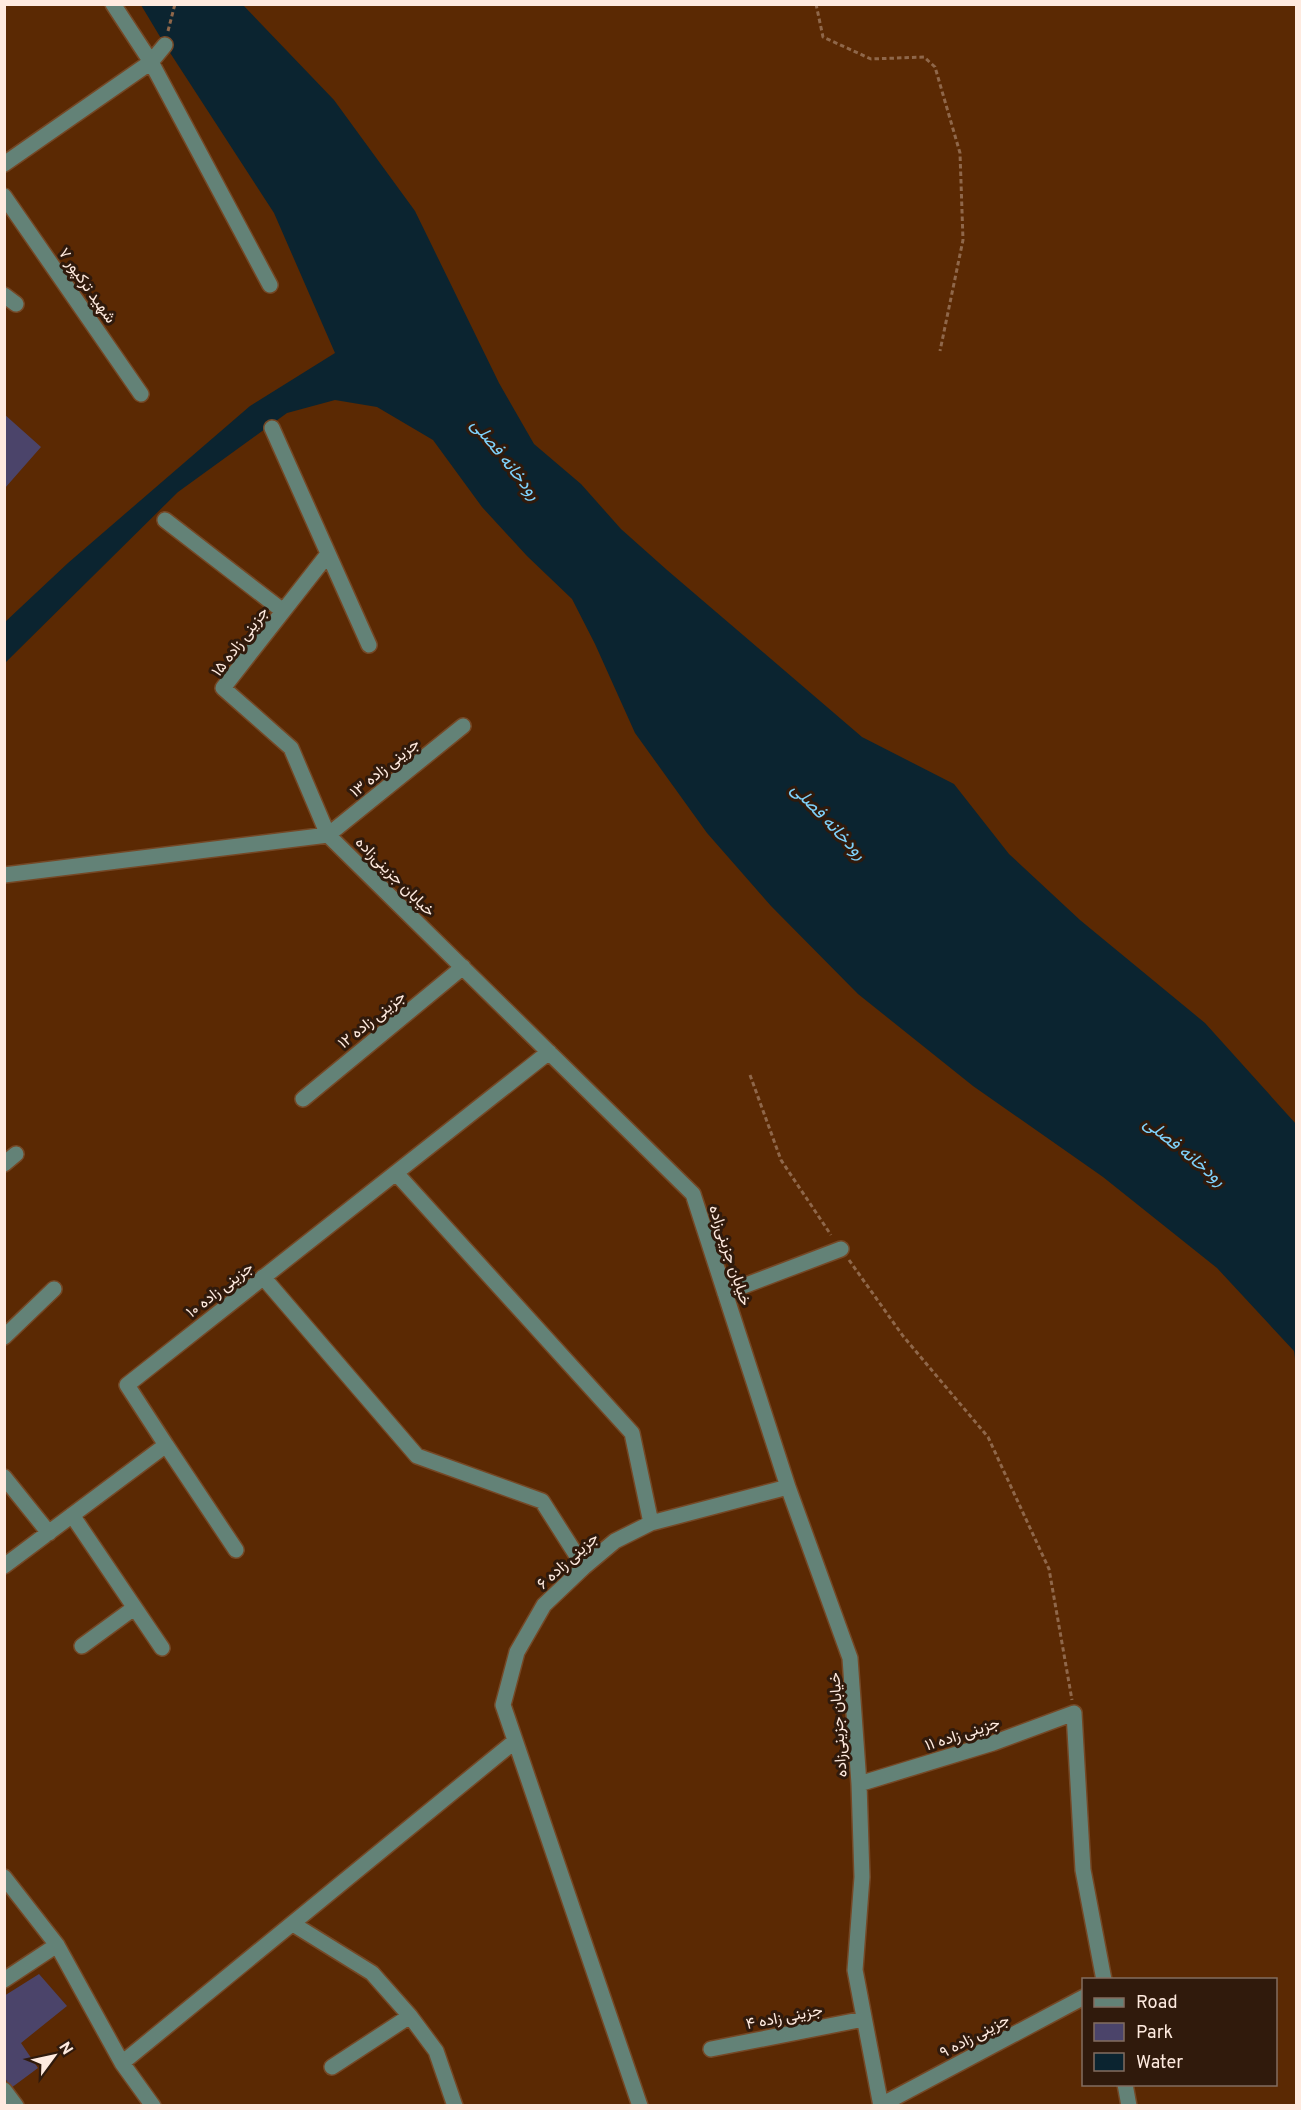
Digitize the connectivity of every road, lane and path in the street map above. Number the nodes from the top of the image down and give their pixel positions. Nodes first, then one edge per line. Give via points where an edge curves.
1 (112, 4) edge
2 (175, 4) edge
3 (816, 4) edge
4 (165, 45) joint
5 (151, 62) junction
6 (4, 164) edge
7 (4, 196) edge
8 (270, 285) dead end
9 (940, 351) dead end
10 (141, 394) dead end
11 (272, 428) dead end
12 (165, 520) dead end
13 (328, 554) junction
14 (283, 611) junction
15 (369, 645) dead end
16 (463, 726) dead end
17 (328, 835) junction
18 (4, 875) edge
19 (463, 967) junction
20 (549, 1052) junction
21 (750, 1075) dead end
22 (303, 1098) dead end
23 (396, 1173) junction
24 (841, 1249) junction
25 (263, 1277) junction
26 (54, 1289) dead end
27 (725, 1293) junction
28 (4, 1337) edge
29 (166, 1445) junction
30 (4, 1477) edge
31 (788, 1487) junction
32 (72, 1515) junction
33 (651, 1523) junction
34 (49, 1533) junction
35 (236, 1550) dead end
36 (4, 1566) edge
37 (584, 1567) junction
38 (134, 1608) junction
39 (82, 1646) dead end
40 (162, 1648) dead end
41 (1074, 1713) junction
42 (515, 1741) junction
43 (859, 1784) junction
44 (4, 1877) edge
45 (293, 1924) junction
46 (57, 1945) junction
47 (1104, 1978) edge
48 (4, 1980) edge
49 (1082, 1998) edge
50 (410, 2016) junction
51 (864, 2019) junction
52 (711, 2049) dead end
53 (122, 2063) junction
54 (332, 2067) dead end
55 (1125, 2086) edge
56 (4, 2090) edge
57 (881, 2105) edge
58 (16, 2106) edge
59 (153, 2106) edge
60 (455, 2106) edge
61 (640, 2106) edge
62 (1129, 2106) edge

1 - 5 street
2 - 4 path
3 - 9 path via 823,36 871,59 924,57 934,67 960,153 963,240
4 - 5 street
5 - 6 street
5 - 8 street
7 - 10 street, شهید ترکپور ۷
11 - 13 street
12 - 14 street
13 - 14 street, جزینی زاده ۱۵
13 - 15 street
14 - 17 street, جزینی زاده ۱۵ via 223,688 291,748
16 - 17 street, جزینی زاده ۱۳
17 - 18 street
17 - 19 street, خیابان جزینی‌زاده
19 - 20 street, خیابان جزینی‌زاده
19 - 22 street, جزینی زاده ۱۲
20 - 23 street, جزینی زاده ۱۰
20 - 27 street, خیابان جزینی‌زاده via 693,1194
21 - 24 path via 781,1160
23 - 25 street, جزینی زاده ۱۰
23 - 33 street via 632,1433
24 - 27 street
24 - 41 path via 903,1336 988,1437 1049,1569
25 - 29 street, جزینی زاده ۱۰ via 127,1385
25 - 37 street via 417,1456 542,1501
26 - 28 street
27 - 31 street, خیابان جزینی‌زاده
29 - 32 street
29 - 35 street
30 - 34 street
31 - 33 street, جزینی زاده ۶
31 - 43 street, خیابان جزینی‌زاده via 850,1658
32 - 34 street
32 - 38 street
33 - 37 street, جزینی زاده ۶ via 615,1541
34 - 36 street
37 - 42 street, جزینی زاده ۶ via 544,1605 517,1652 502,1705
38 - 39 street
38 - 40 street
41 - 43 street, جزینی زاده ۱۱ via 993,1743
41 - 47 street via 1083,1870
42 - 45 street
42 - 61 street, جزینی زاده ۶
43 - 51 street, خیابان جزینی‌زاده via 862,1877 855,1970
44 - 46 street
45 - 50 street via 372,1973
45 - 53 street
46 - 48 street
46 - 53 street
49 - 57 street, جزینی زاده ۹
50 - 54 street
50 - 60 street via 436,2051
51 - 52 street, جزینی زاده ۴
51 - 57 street, خیابان جزینی‌زاده
53 - 59 street
55 - 62 street
56 - 58 street

